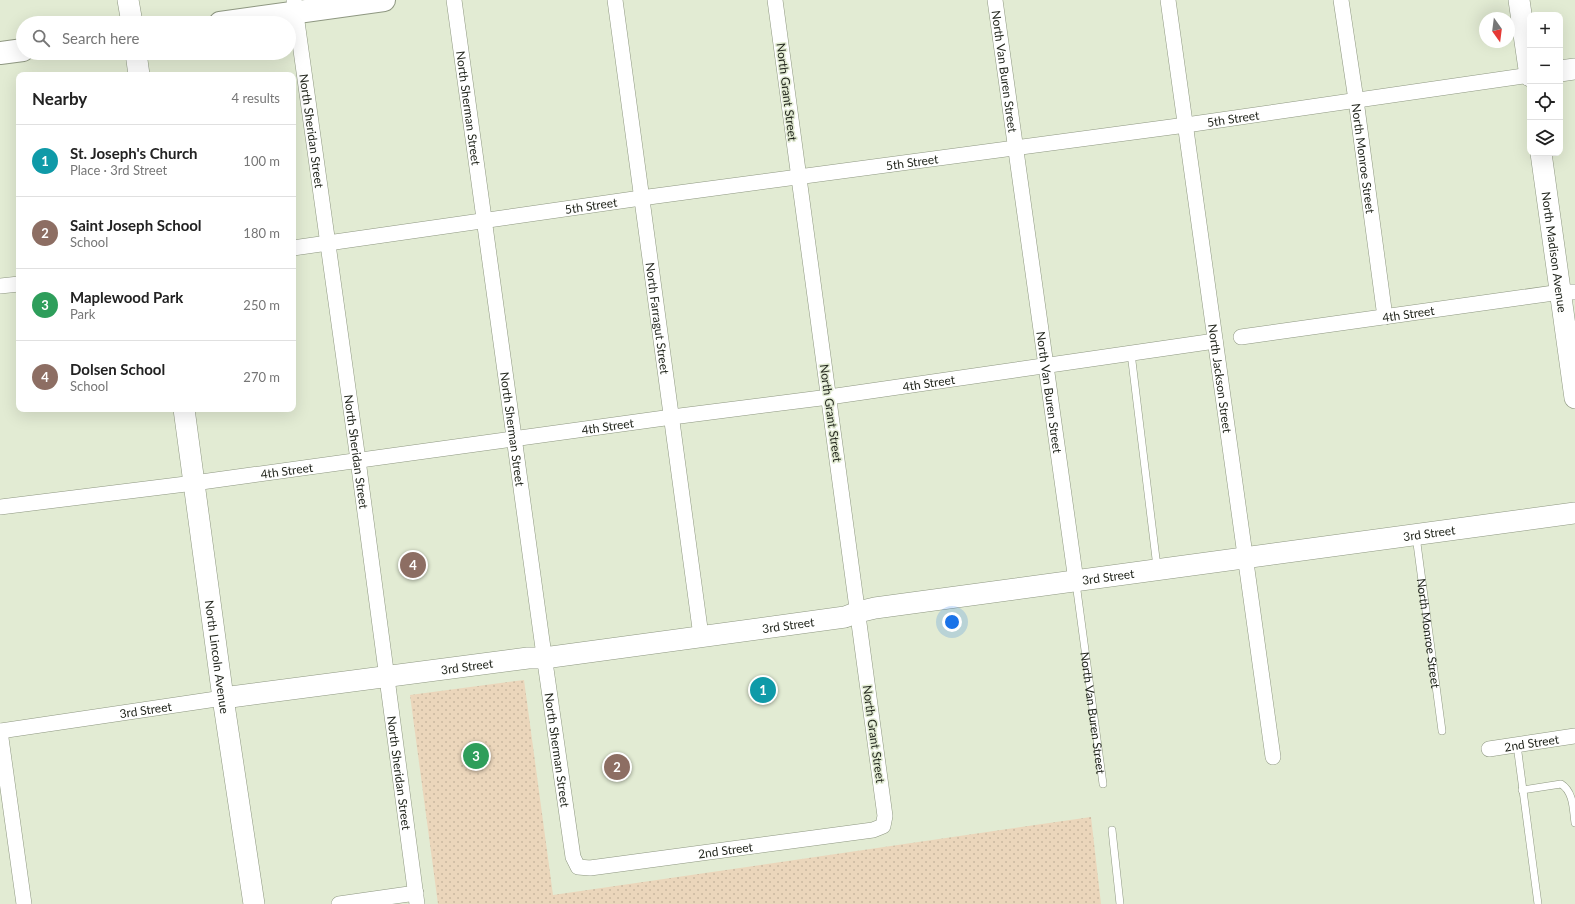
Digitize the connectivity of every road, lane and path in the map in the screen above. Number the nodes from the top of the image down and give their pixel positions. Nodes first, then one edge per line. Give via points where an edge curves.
1 (128, 0) edge
2 (384, 0) edge
3 (454, 0) edge
4 (615, 0) edge
5 (775, 0) edge
6 (995, 0) edge
7 (1168, 0) edge
8 (1341, 0) edge
9 (1519, 0) edge
10 (295, 6) edge
11 (131, 16) edge
12 (251, 16) edge
13 (16, 51) edge
14 (0, 53) edge
15 (1527, 55) edge
16 (137, 60) edge
17 (1575, 69) edge
18 (1563, 71) edge
19 (138, 72) edge
20 (1527, 75) edge
21 (1356, 100) junction
22 (1186, 125) junction
23 (1016, 147) junction
24 (1542, 156) edge
25 (798, 177) junction
26 (641, 198) junction
27 (485, 221) junction
28 (328, 243) junction
29 (296, 248) edge
30 (16, 284) edge
31 (0, 286) edge
32 (1568, 292) edge
33 (1385, 317) junction
34 (1241, 337) dead end
35 (1216, 341) junction
36 (1131, 353) junction
37 (1046, 365) junction
38 (829, 397) junction
39 (1575, 398) edge
40 (184, 412) edge
41 (672, 417) junction
42 (514, 439) junction
43 (358, 460) junction
44 (194, 483) junction
45 (0, 507) edge
46 (1575, 513) edge
47 (1416, 536) junction
48 (1246, 557) junction
49 (1157, 570) junction
50 (1076, 581) junction
51 (858, 612) junction
52 (701, 636) junction
53 (544, 658) junction
54 (387, 677) junction
55 (223, 698) junction
56 (0, 731) edge
57 (1442, 731) dead end
58 (1575, 736) edge
59 (1517, 745) junction
60 (1489, 749) dead end
61 (1273, 757) dead end
62 (1103, 784) dead end
63 (1522, 790) junction
64 (1575, 824) edge
65 (883, 826) joint
66 (1112, 830) dead end
67 (573, 858) joint
68 (416, 898) edge
69 (24, 904) edge
70 (254, 904) edge
71 (339, 904) edge
72 (1120, 904) edge
73 (1538, 904) edge

1 - 11 street
2 - 10 highway
3 - 27 street, North Sherman Street
4 - 26 street, North Farragut Street
5 - 25 street, North Grant Street
6 - 23 street, North Van Buren Street
7 - 22 street, North Jackson Street
8 - 21 street, North Monroe Street
9 - 15 street
10 - 12 highway
10 - 28 street, North Sheridan Street
13 - 14 highway
16 - 19 street
17 - 18 street
20 - 21 street, 5th Street
21 - 22 street, 5th Street
21 - 33 street, North Monroe Street
22 - 23 street, 5th Street
22 - 35 street, North Jackson Street
23 - 25 street, 5th Street
23 - 37 street, North Van Buren Street
24 - 32 street, North Madison Avenue
25 - 26 street, 5th Street
25 - 38 street, North Grant Street
26 - 27 street, 5th Street
26 - 41 street, North Farragut Street
27 - 28 street, 5th Street
27 - 42 street, North Sherman Street
28 - 29 street, 5th Street
28 - 43 street, North Sheridan Street
30 - 31 street
32 - 33 street, 4th Street
32 - 39 street, North Madison Avenue
33 - 34 street, 4th Street
35 - 36 street, 4th Street
35 - 48 street, North Jackson Street
36 - 37 street, 4th Street
36 - 49 lane
37 - 38 street, 4th Street
37 - 50 street, North Van Buren Street
38 - 41 street, 4th Street
38 - 51 street, North Grant Street
40 - 44 street, North Lincoln Avenue
41 - 42 street, 4th Street
41 - 52 street, North Farragut Street
42 - 43 street, 4th Street
42 - 53 street, North Sherman Street
43 - 44 street, 4th Street
43 - 54 street, North Sheridan Street
44 - 45 street, 4th Street
44 - 55 street, North Lincoln Avenue
46 - 47 street, 3rd Street
47 - 48 street, 3rd Street
47 - 57 lane, North Monroe Street
48 - 49 street, 3rd Street
48 - 61 street, North Jackson Street
49 - 50 street, 3rd Street
50 - 51 street, 3rd Street
50 - 62 lane, North Van Buren Street
51 - 52 street, 3rd Street via 845,618
51 - 65 street, North Grant Street via 886,816
52 - 53 street, 3rd Street
53 - 54 street, 3rd Street
53 - 67 street, North Sherman Street
54 - 55 street, 3rd Street
54 - 68 street, North Sheridan Street
55 - 56 street, 3rd Street
55 - 70 street, North Lincoln Avenue
56 - 69 street
58 - 59 street, 2nd Street
59 - 60 street, 2nd Street
59 - 63 lane
63 - 64 lane via 1561,784 1568,788
63 - 73 lane
65 - 67 street, 2nd Street via 873,830 590,868 578,867
66 - 72 lane
68 - 71 street

